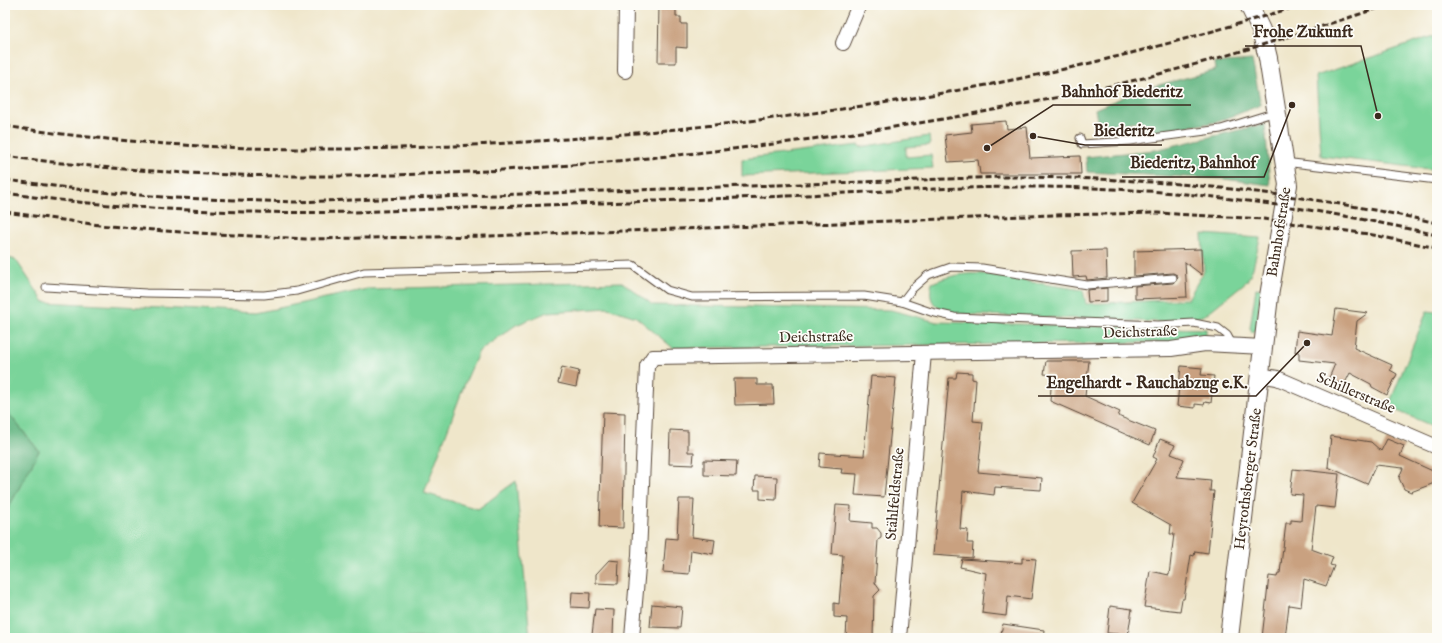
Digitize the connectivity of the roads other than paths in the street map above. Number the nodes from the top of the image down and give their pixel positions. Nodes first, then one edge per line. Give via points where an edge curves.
1 (626, 5) edge
2 (859, 5) edge
3 (1249, 5) edge
4 (843, 43) dead end
5 (625, 71) dead end
6 (1276, 112) junction
7 (1080, 138) dead end
8 (1284, 162) junction
9 (1437, 180) edge
10 (1173, 278) dead end
11 (46, 286) dead end
12 (1269, 296) joint
13 (902, 302) junction
14 (1232, 344) junction
15 (1263, 347) junction
16 (924, 353) junction
17 (1260, 374) junction
18 (1437, 446) edge
19 (632, 638) edge
20 (899, 638) edge
21 (1229, 638) edge

1 - 5 street
2 - 4 street
3 - 6 street, Bahnhofstraße via 1261,30
6 - 7 lane via 1221,129 1082,144
6 - 8 street, Bahnhofstraße
8 - 9 lane
8 - 12 street, Bahnhofstraße via 1288,185
10 - 13 lane via 1087,286 982,268 951,267 928,275
11 - 13 lane via 146,293 264,295 297,291 364,272 632,265 667,290 692,297 864,296
12 - 15 street, Heyrothsberger Straße
13 - 14 lane via 954,317 1138,324 1194,323 1218,328
14 - 15 street, Deichstraße
14 - 16 street, Deichstraße via 1172,349
15 - 17 street, Heyrothsberger Straße
16 - 19 street, Deichstraße via 653,357 647,366 639,555
16 - 20 street, Stählfeldstraße
17 - 18 street, Schillerstraße via 1277,378
17 - 21 street, Heyrothsberger Straße

